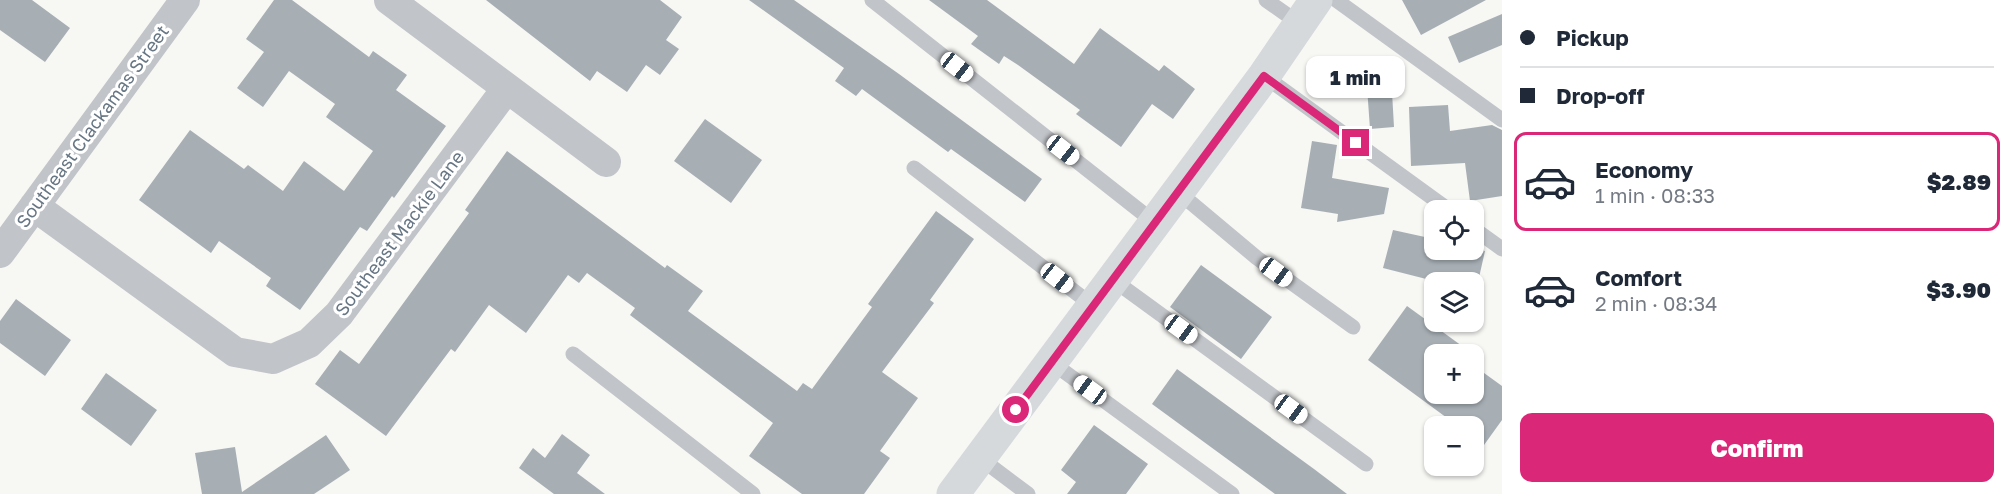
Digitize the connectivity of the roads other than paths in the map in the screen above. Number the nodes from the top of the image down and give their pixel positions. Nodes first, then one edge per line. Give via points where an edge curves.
1 (185, 0) edge
2 (389, 0) edge
3 (872, 0) edge
4 (1266, 0) edge
5 (1336, 0) edge
6 (1308, 12) edge
7 (1264, 76) junction
8 (507, 88) junction
9 (1502, 120) edge
10 (606, 162) dead end
11 (914, 168) dead end
12 (1177, 191) junction
13 (1435, 200) edge
14 (34, 206) junction
15 (1154, 222) junction
16 (1484, 236) edge
17 (1502, 249) edge
18 (0, 253) edge
19 (1112, 279) junction
20 (1092, 305) junction
21 (1353, 327) dead end
22 (573, 354) dead end
23 (1051, 362) junction
24 (980, 458) junction
25 (1366, 464) dead end
26 (753, 494) edge
27 (953, 494) edge
28 (1028, 494) edge
29 (1232, 494) edge

1 - 14 street, Southeast Clackamas Street
2 - 8 street
3 - 15 lane
4 - 6 lane
5 - 9 lane
6 - 7 main road
7 - 12 main road
7 - 13 lane
8 - 10 street
8 - 14 street, Southeast Mackie Lane via 339,314 309,343 273,358 235,352
11 - 20 lane
12 - 15 main road
12 - 21 lane via 1257,258
14 - 18 street, Southeast Clackamas Street
15 - 19 main road
16 - 17 lane
19 - 20 main road
19 - 25 lane
20 - 23 main road
22 - 26 lane
23 - 24 main road
23 - 29 lane
24 - 27 main road
24 - 28 lane

